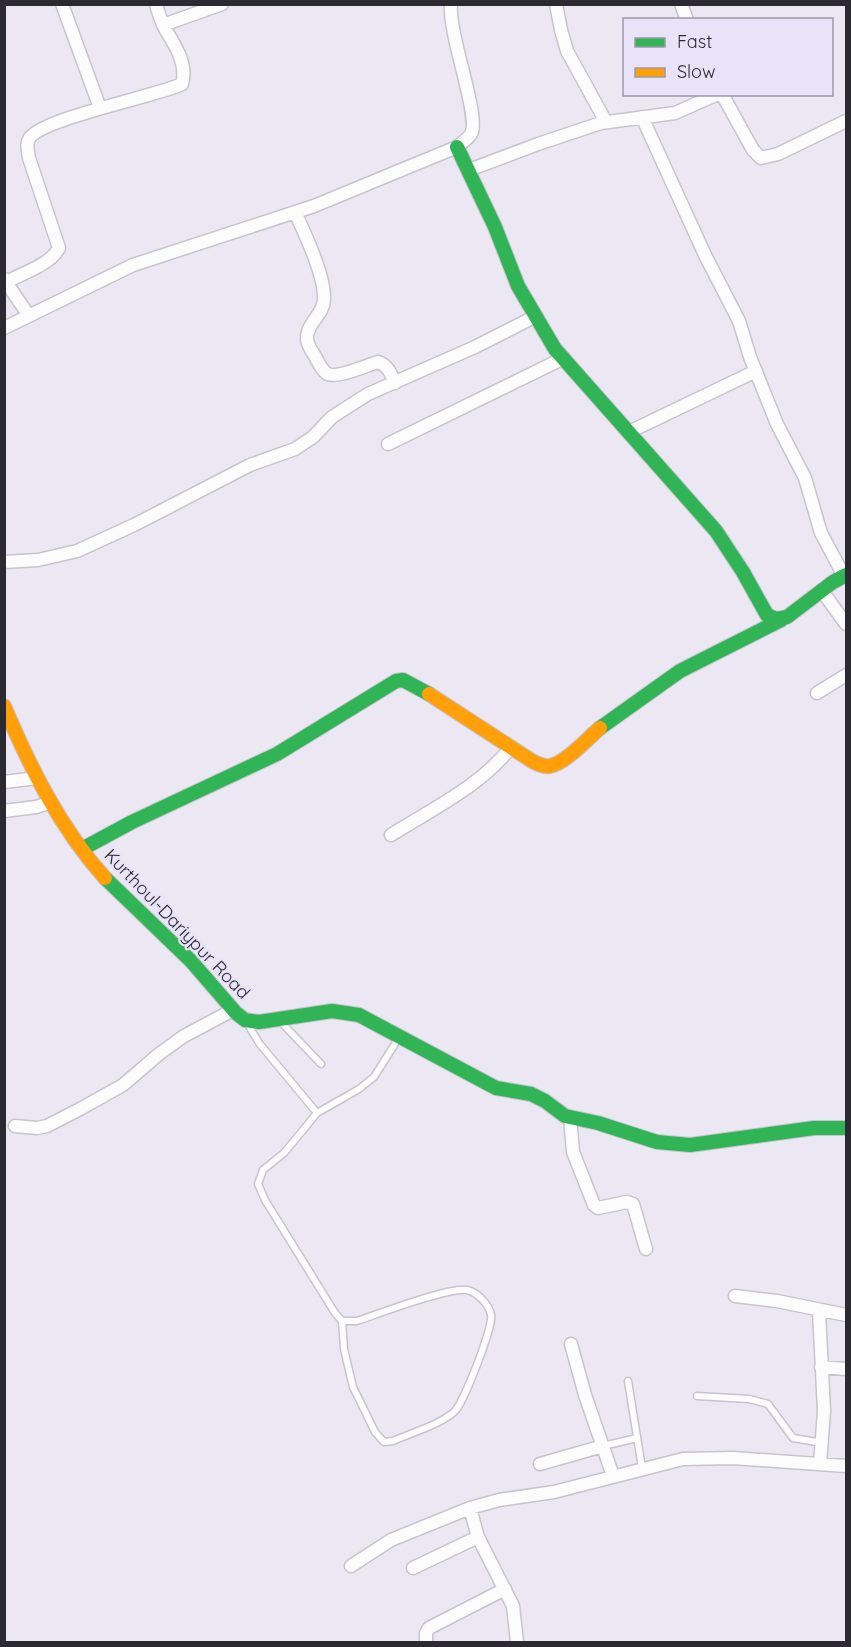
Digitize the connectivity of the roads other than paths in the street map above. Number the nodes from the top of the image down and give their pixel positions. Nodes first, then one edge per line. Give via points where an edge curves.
1 (62, 4) edge
2 (156, 4) edge
3 (222, 4) edge
4 (451, 4) edge
5 (556, 4) edge
6 (163, 25) junction
7 (713, 96) edge
8 (723, 96) edge
9 (100, 108) junction
10 (642, 117) junction
11 (606, 122) junction
12 (846, 122) edge
13 (457, 147) junction
14 (469, 170) junction
15 (296, 212) junction
16 (5, 281) edge
17 (29, 316) junction
18 (536, 316) junction
19 (4, 328) edge
20 (564, 358) junction
21 (756, 371) junction
22 (396, 383) junction
23 (629, 432) junction
24 (388, 444) dead end
25 (4, 562) edge
26 (845, 576) edge
27 (822, 591) junction
28 (781, 620) junction
29 (846, 624) edge
30 (846, 675) edge
31 (817, 693) dead end
32 (4, 706) edge
33 (511, 747) junction
34 (37, 778) junction
35 (4, 782) edge
36 (49, 803) junction
37 (4, 811) edge
38 (391, 835) dead end
39 (82, 849) junction
40 (233, 1010) junction
41 (278, 1019) junction
42 (245, 1020) junction
43 (399, 1036) junction
44 (321, 1064) dead end
45 (316, 1113) junction
46 (570, 1117) junction
47 (15, 1126) dead end
48 (846, 1128) edge
49 (646, 1249) dead end
50 (735, 1296) dead end
51 (819, 1311) junction
52 (846, 1315) edge
53 (342, 1321) junction
54 (571, 1344) dead end
55 (821, 1367) junction
56 (846, 1369) edge
57 (628, 1381) dead end
58 (697, 1396) dead end
59 (637, 1438) junction
60 (823, 1443) junction
61 (603, 1446) junction
62 (540, 1464) dead end
63 (820, 1464) junction
64 (846, 1466) edge
65 (642, 1468) junction
66 (613, 1476) junction
67 (470, 1508) junction
68 (478, 1537) junction
69 (351, 1566) dead end
70 (413, 1568) dead end
71 (506, 1589) junction
72 (426, 1642) edge
73 (517, 1642) edge

1 - 9 street
2 - 6 street
3 - 6 street
4 - 13 street via 456,47 474,124
5 - 11 street via 567,51
6 - 9 street via 184,67 182,84
7 - 10 street via 675,113
8 - 12 street via 761,158
9 - 16 street via 35,133 29,139 29,158 59,248 48,261
10 - 11 street
10 - 21 street via 739,321
11 - 14 street
13 - 14 street
13 - 15 street
14 - 18 street via 518,286
15 - 17 street via 133,265
15 - 22 street via 325,298 307,338 317,359 326,373 332,375 378,362 388,368
16 - 17 street
17 - 19 street
18 - 20 street
18 - 22 street
20 - 23 street
20 - 24 street
21 - 23 street
21 - 26 street via 805,478 821,533
22 - 25 street via 341,411 295,449 250,465 88,546 52,558
23 - 28 street via 716,531 767,615
26 - 27 street
27 - 28 street
27 - 29 street
28 - 33 street via 670,678 553,766 532,761
30 - 31 street
32 - 34 street, Kurthoul-Dariypur Road
33 - 38 street via 492,768
33 - 39 street via 419,687 396,681 277,754
34 - 35 street
34 - 36 street, Kurthoul-Dariypur Road
36 - 37 street
36 - 39 street, Kurthoul-Dariypur Road
39 - 40 street, Kurthoul-Dariypur Road via 120,894 192,961
40 - 42 street, Kurthoul-Dariypur Road
40 - 47 street via 184,1036 123,1085 47,1126
41 - 42 street, Kurthoul-Dariypur Road
41 - 43 street, Kurthoul-Dariypur Road via 315,1012 344,1012
41 - 44 lane
42 - 45 lane
43 - 45 lane via 374,1077
43 - 46 street, Kurthoul-Dariypur Road via 496,1088 531,1094
45 - 53 lane via 284,1153 262,1170 258,1184
46 - 48 street, Kurthoul-Dariypur Road via 657,1142 684,1144 814,1128
46 - 49 street via 573,1152 594,1205 598,1208 633,1204
50 - 51 street
51 - 52 street
51 - 55 street
53 - 53 lane via 357,1321 461,1290 483,1301 492,1322 457,1410 387,1443 378,1437 353,1387
54 - 61 street
55 - 56 street
55 - 60 street
57 - 59 lane
58 - 60 lane via 768,1404 793,1438
59 - 61 lane
59 - 65 lane
60 - 63 street
61 - 62 street
61 - 66 street
63 - 64 street
63 - 65 street via 701,1457
65 - 66 street
66 - 67 street
67 - 68 street
67 - 69 street via 391,1540
68 - 70 street
68 - 71 street
71 - 72 street via 429,1628
71 - 73 street via 515,1612

